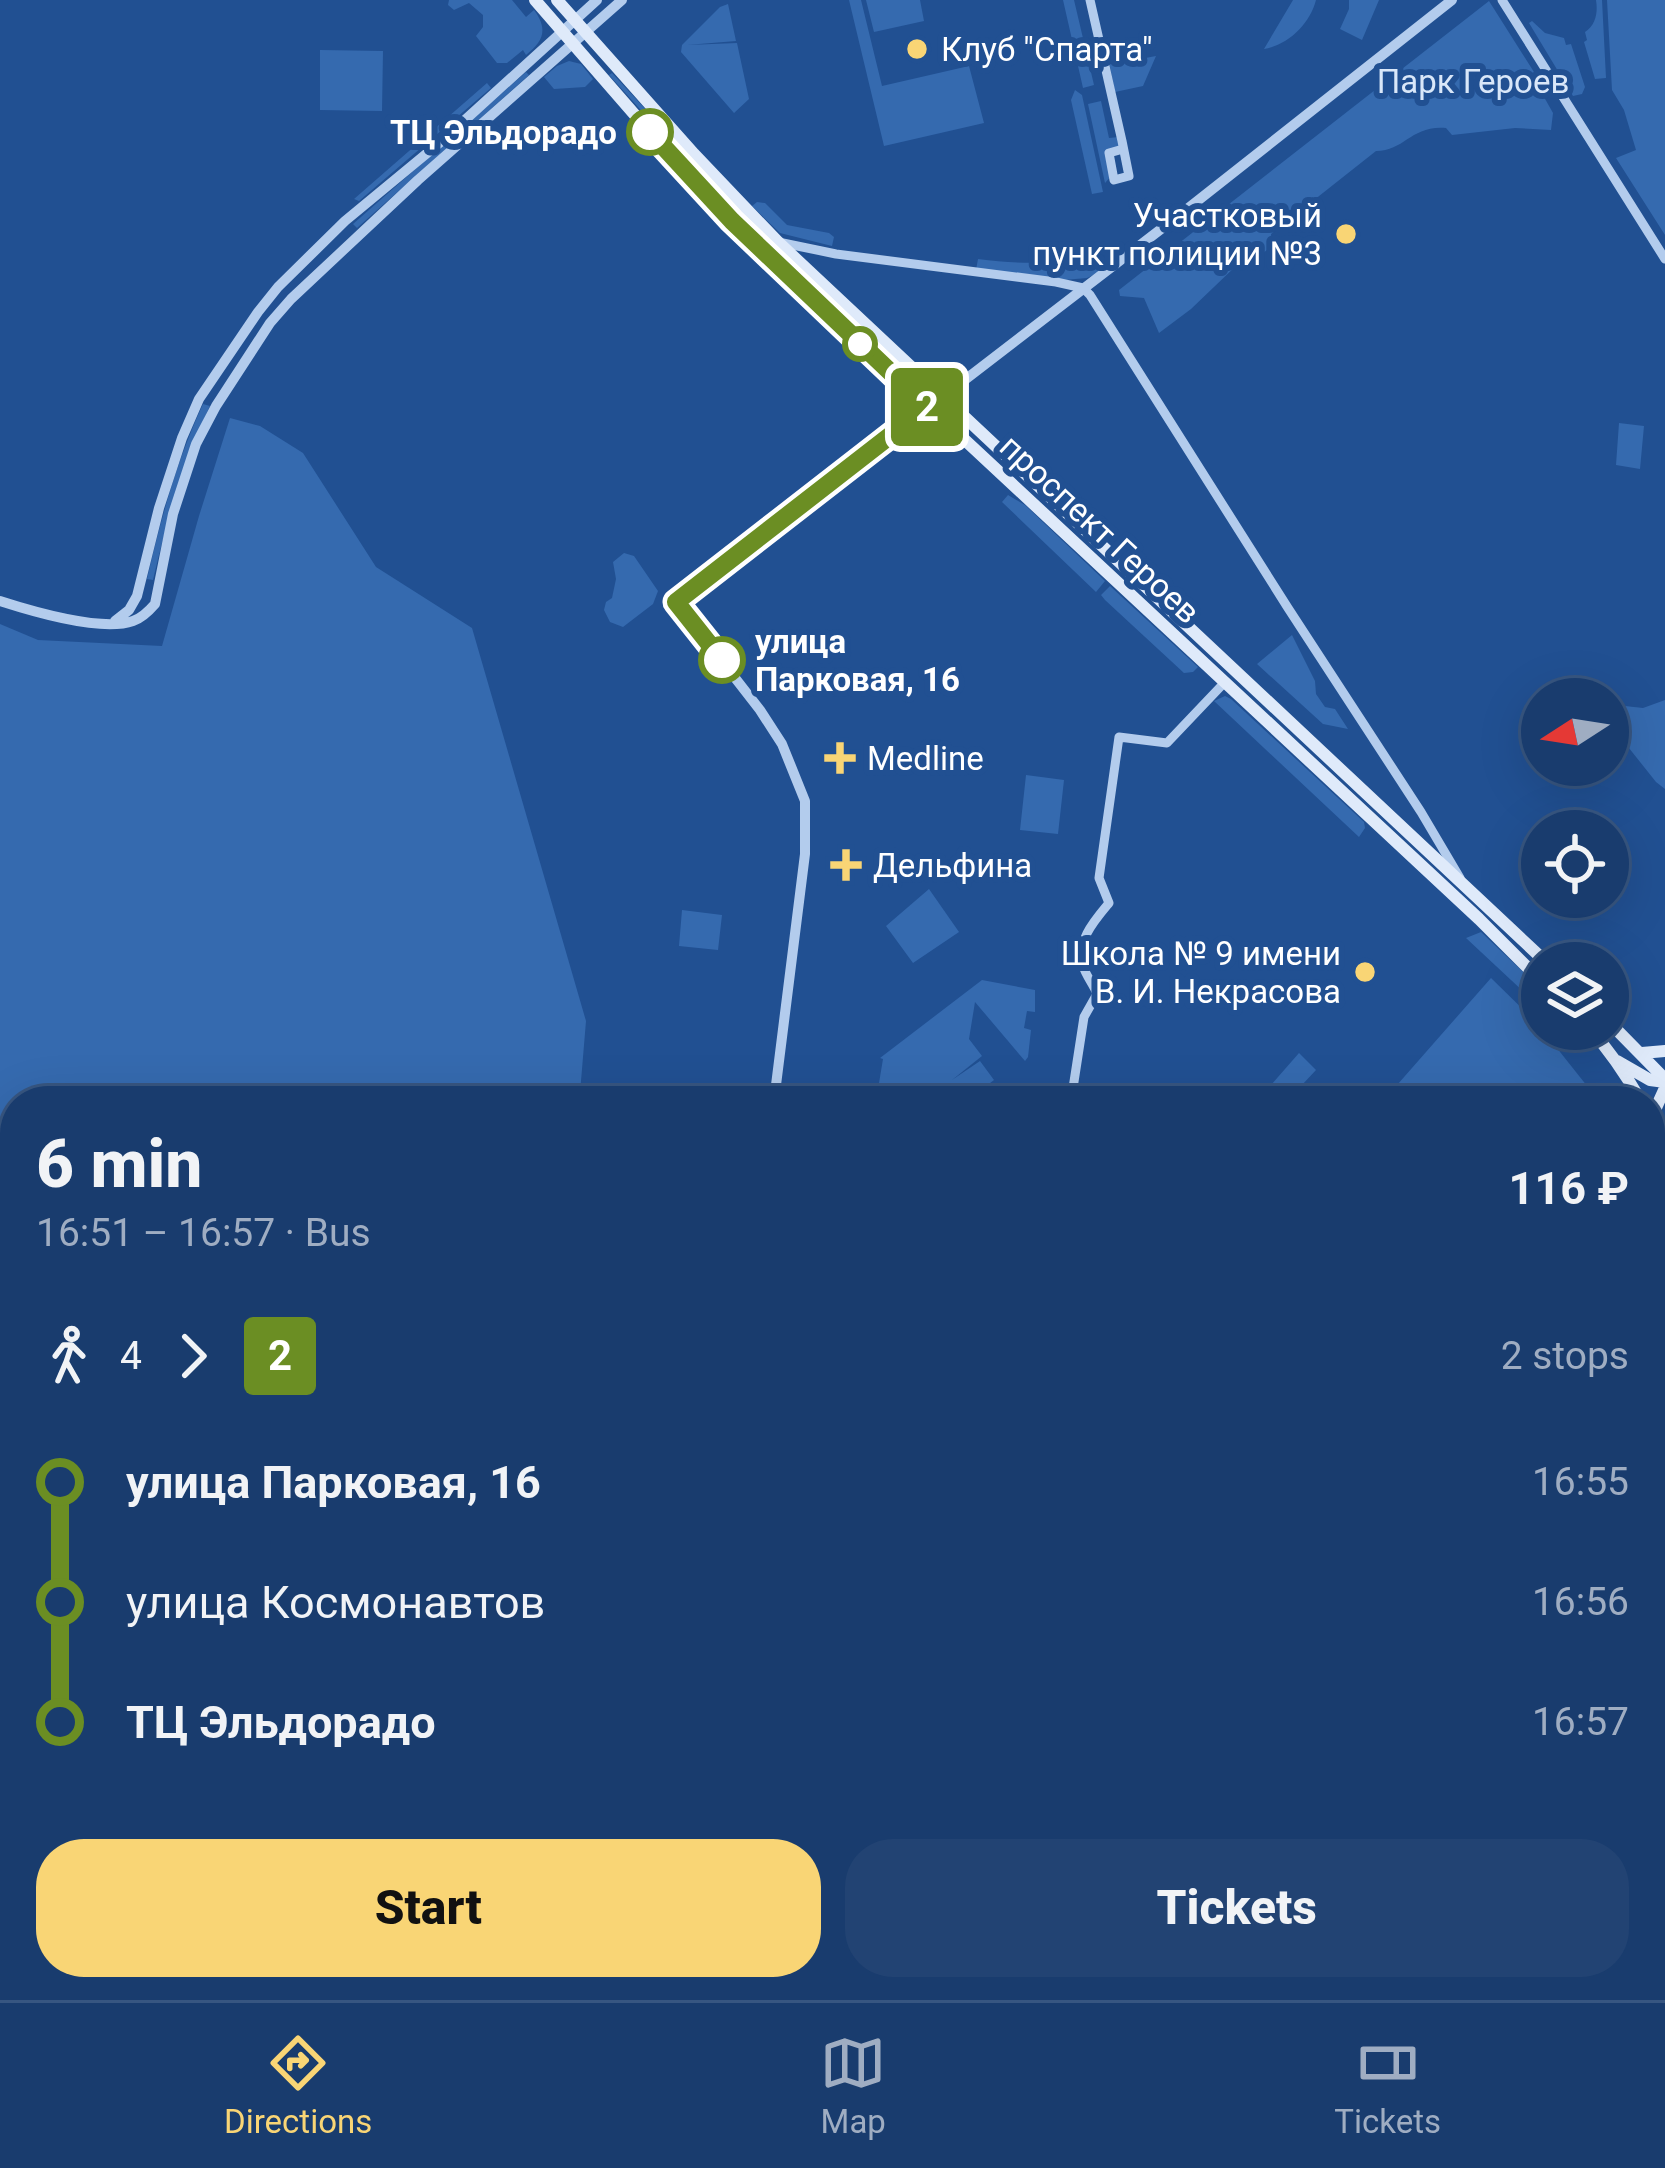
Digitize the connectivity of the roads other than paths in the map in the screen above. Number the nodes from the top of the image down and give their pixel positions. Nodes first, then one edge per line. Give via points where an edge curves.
1 (535, 0) edge
2 (557, 0) edge
3 (597, 0) edge
4 (622, 0) edge
5 (1090, 0) edge
6 (1452, 0) edge
7 (1502, 0) edge
8 (574, 20) junction
9 (562, 32) junction
10 (586, 34) junction
11 (573, 44) junction
12 (1124, 149) dead end
13 (326, 240) junction
14 (778, 242) junction
15 (339, 254) junction
16 (1665, 259) edge
17 (1082, 288) junction
18 (942, 396) junction
19 (927, 407) junction
20 (0, 602) edge
21 (112, 623) junction
22 (1225, 682) junction
23 (1461, 880) junction
24 (1525, 942) edge
25 (1521, 961) edge
26 (1629, 1041) edge
27 (1608, 1050) edge
28 (1665, 1051) edge
29 (1642, 1053) junction
30 (1616, 1060) junction
31 (1665, 1083) edge
32 (776, 1086) edge
33 (1073, 1086) edge
34 (1631, 1086) edge

1 - 9 main road, проспект Героев
2 - 8 main road, проспект Героев
3 - 8 street
4 - 10 street
5 - 12 street
6 - 17 street
7 - 16 street
8 - 9 street
8 - 10 main road, проспект Героев
9 - 11 main road, проспект Героев
9 - 13 street
10 - 11 street
10 - 14 main road, проспект Героев
11 - 15 street
11 - 19 main road, проспект Героев via 688,176
13 - 15 street
13 - 21 street via 258,312 199,399 137,596
14 - 17 street
14 - 18 main road, проспект Героев
15 - 21 street via 270,323 196,444 155,604 135,620
17 - 18 street
17 - 23 street, проспект Героев
18 - 19 street
18 - 23 main road, проспект Героев
19 - 22 main road, проспект Героев
19 - 32 street via 676,602 771,727 805,801 806,854
20 - 21 street
22 - 25 main road, проспект Героев
22 - 33 street via 1167,742 1119,737 1099,878 1109,903 1083,946 1097,994 1084,1017
23 - 24 main road, проспект Героев
26 - 29 main road
27 - 30 main road
28 - 29 main road
29 - 31 main road
30 - 31 main road
30 - 34 main road

